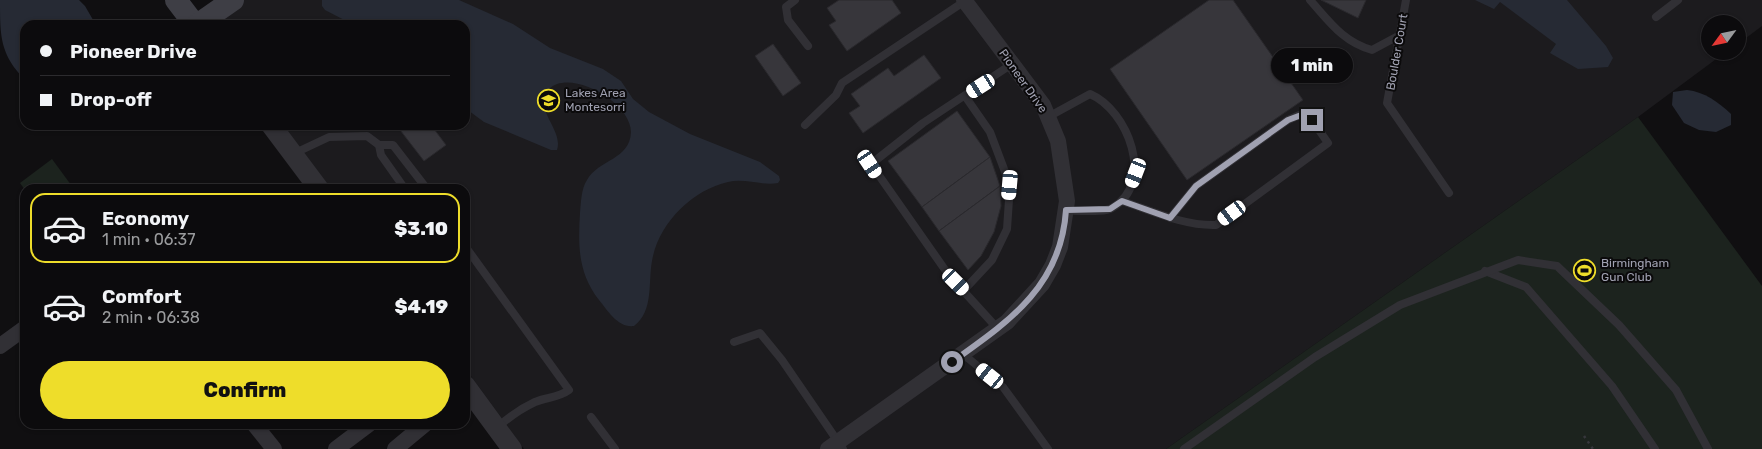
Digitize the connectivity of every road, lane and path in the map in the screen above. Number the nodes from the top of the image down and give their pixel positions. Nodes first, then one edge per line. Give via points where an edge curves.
1 (176, 0) edge
2 (233, 0) edge
3 (795, 0) edge
4 (964, 0) edge
5 (1310, 0) edge
6 (1406, 0) edge
7 (1678, 0) edge
8 (1656, 17) dead end
9 (192, 20) edge
10 (203, 20) edge
11 (1400, 35) junction
12 (808, 46) dead end
13 (1012, 64) junction
14 (965, 96) junction
15 (1048, 117) junction
16 (806, 125) dead end
17 (275, 130) edge
18 (379, 145) junction
19 (293, 154) junction
20 (315, 184) edge
21 (401, 184) edge
22 (423, 184) edge
23 (1449, 193) dead end
24 (1122, 201) junction
25 (1066, 210) junction
26 (1170, 218) junction
27 (470, 253) edge
28 (1485, 271) junction
29 (964, 290) junction
30 (998, 329) junction
31 (20, 332) edge
32 (734, 342) dead end
33 (0, 346) edge
34 (963, 354) junction
35 (470, 395) edge
36 (591, 417) dead end
37 (496, 428) junction
38 (258, 429) edge
39 (362, 429) edge
40 (419, 429) edge
41 (1584, 436) dead end
42 (837, 446) edge
43 (274, 449) edge
44 (336, 449) edge
45 (394, 449) edge
46 (512, 449) edge
47 (615, 449) edge
48 (1048, 449) edge
49 (1184, 449) edge
50 (1593, 449) edge
51 (1655, 449) edge
52 (1708, 449) edge

1 - 9 main road
2 - 10 main road
3 - 12 lane via 786,7 788,20
4 - 13 street, Pioneer Drive
4 - 16 lane via 842,83 836,95
5 - 11 lane via 1339,33 1356,46 1372,50
6 - 11 lane, Boulder Court
7 - 8 lane
11 - 23 lane, Boulder Court via 1387,103
13 - 14 lane
13 - 15 street, Pioneer Drive via 1043,105
14 - 29 lane via 990,132 1010,185 1007,229 992,260
14 - 29 lane via 870,164 948,274
15 - 24 lane via 1090,94 1112,108 1134,150 1136,173
15 - 25 street, Pioneer Drive via 1058,141 1066,185
17 - 19 street
18 - 19 lane via 367,136 329,137
18 - 21 lane via 381,155
18 - 22 lane via 393,145 400,151
19 - 20 street
24 - 25 lane via 1110,209
24 - 26 lane
25 - 30 street, Pioneer Drive via 1054,265 1024,305
26 - 26 lane via 1216,225 1328,143 1304,114 1288,120 1196,186
27 - 37 lane via 569,390 560,396 536,401
28 - 49 lane via 1400,304 1314,358
28 - 51 lane via 1526,287 1612,386
28 - 52 lane via 1518,260 1557,266 1619,325 1676,390
29 - 30 lane
30 - 34 street, Pioneer Drive
31 - 33 street
32 - 42 lane via 760,333 782,360
34 - 42 street, Pioneer Drive
34 - 48 lane via 1003,387
35 - 37 street
36 - 47 lane
37 - 46 street
38 - 43 street
39 - 44 street
40 - 45 street
41 - 50 path

